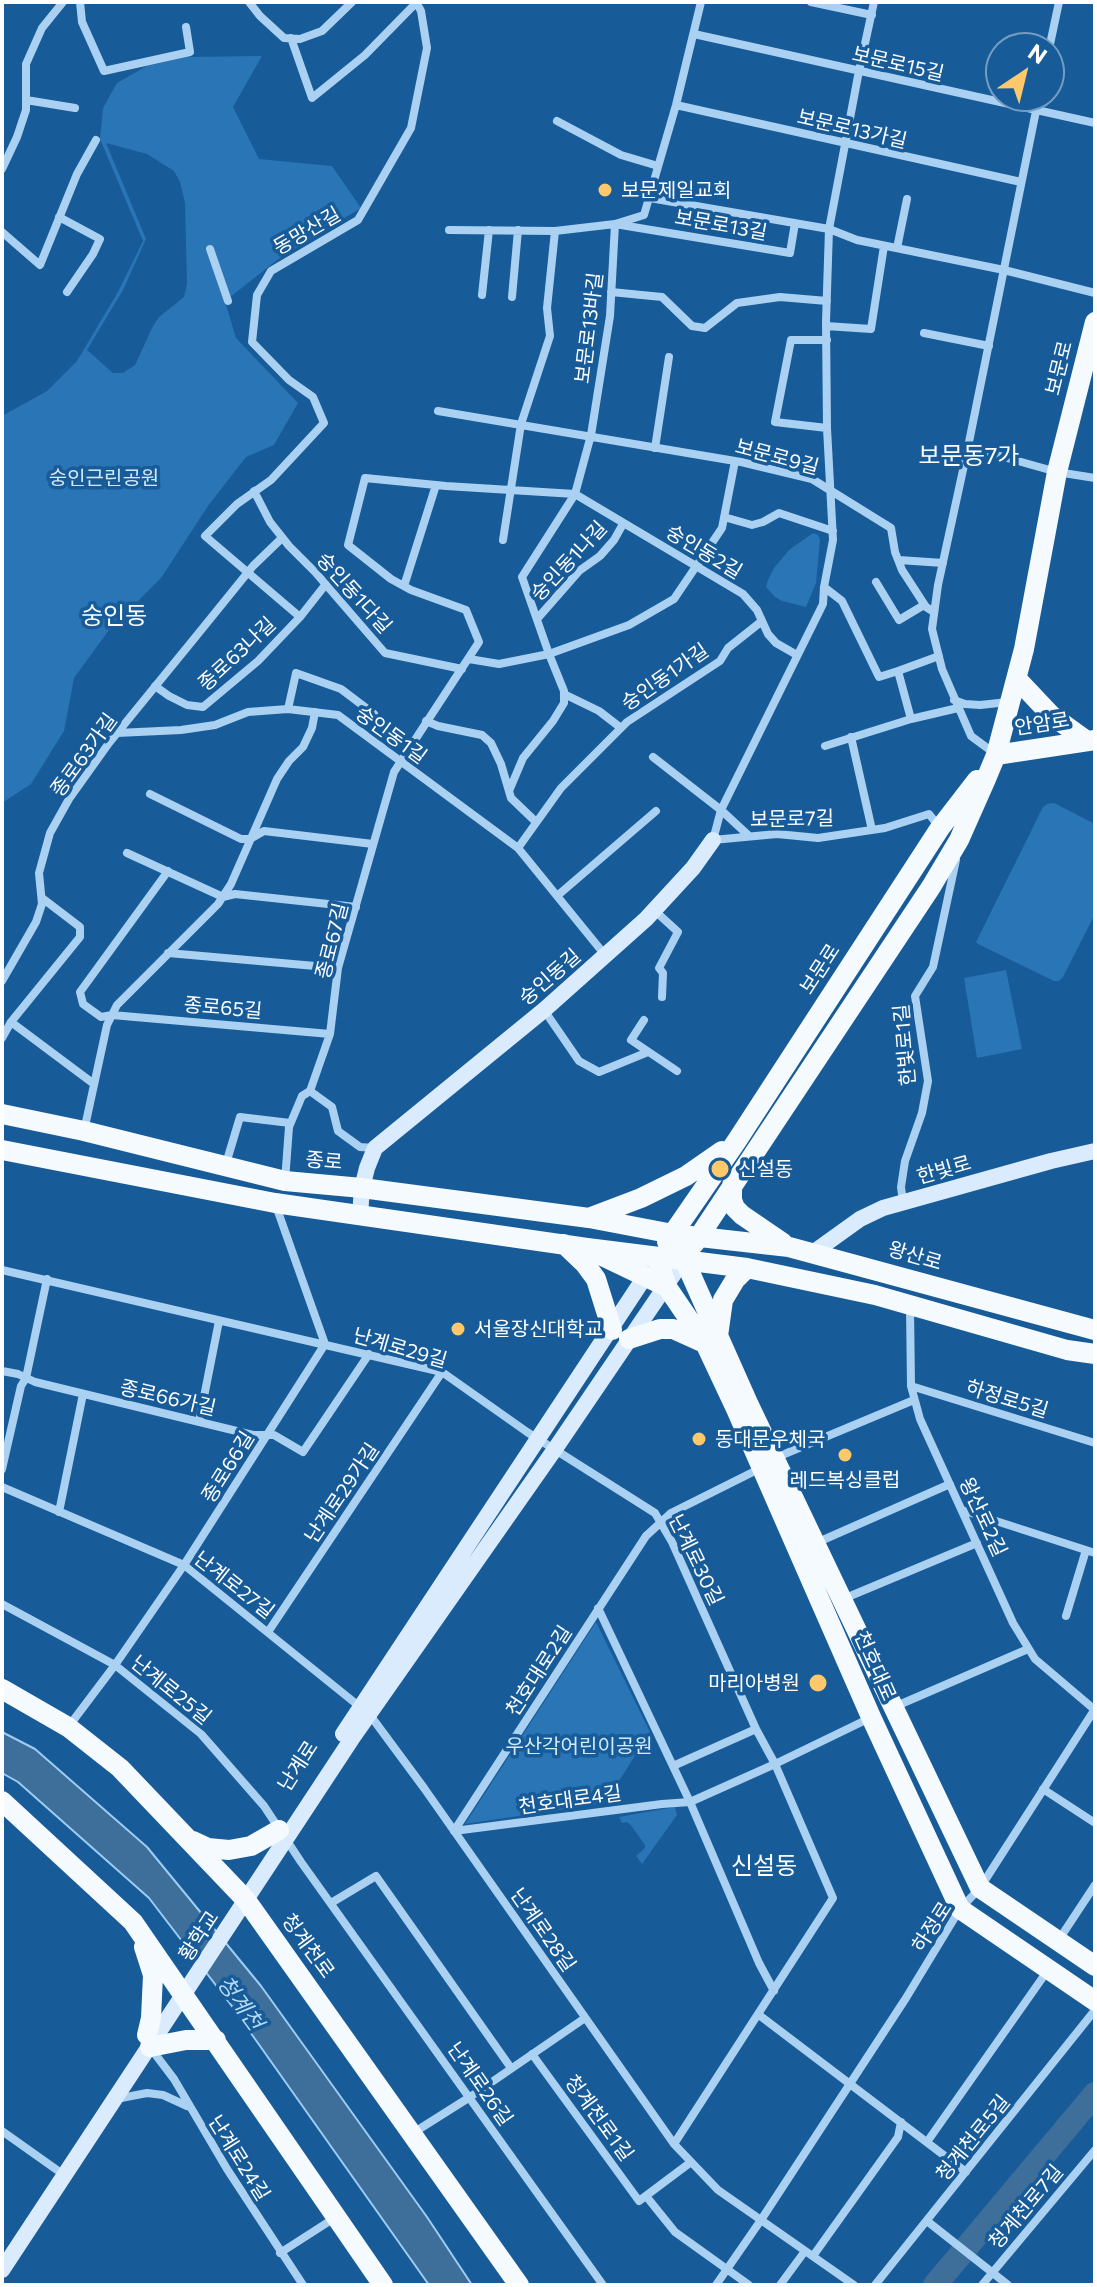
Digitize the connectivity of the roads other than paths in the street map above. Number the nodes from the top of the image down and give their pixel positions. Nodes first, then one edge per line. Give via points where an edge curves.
1 (63, 2) edge
2 (80, 2) edge
3 (249, 2) edge
4 (352, 2) edge
5 (416, 2) edge
6 (701, 2) edge
7 (811, 2) edge
8 (874, 2) edge
9 (1059, 2) edge
10 (872, 15) junction
11 (186, 27) dead end
12 (1053, 32) edge
13 (694, 34) junction
14 (291, 38) junction
15 (859, 72) junction
16 (26, 100) junction
17 (985, 100) edge
18 (676, 105) junction
19 (75, 108) dead end
20 (1036, 112) edge
21 (1041, 112) edge
22 (557, 121) dead end
23 (1095, 123) edge
24 (96, 140) dead end
25 (846, 144) junction
26 (658, 166) junction
27 (2, 169) edge
28 (1021, 182) junction
29 (650, 198) junction
30 (907, 199) dead end
31 (59, 217) junction
32 (795, 223) junction
33 (615, 224) junction
34 (829, 229) junction
35 (449, 230) dead end
36 (489, 230) junction
37 (518, 230) junction
38 (555, 231) junction
39 (2, 232) edge
40 (884, 246) junction
41 (897, 248) junction
42 (210, 249) dead end
43 (1004, 270) junction
44 (67, 292) dead end
45 (611, 292) junction
46 (1095, 293) edge
47 (482, 295) dead end
48 (512, 297) dead end
49 (228, 301) dead end
50 (827, 301) junction
51 (1095, 322) edge
52 (826, 326) junction
53 (924, 333) dead end
54 (827, 340) junction
55 (989, 346) junction
56 (669, 357) dead end
57 (438, 411) dead end
58 (521, 424) junction
59 (827, 428) junction
60 (591, 435) junction
61 (968, 447) junction
62 (655, 448) junction
63 (735, 461) junction
64 (1057, 472) junction
65 (1095, 478) edge
66 (436, 485) junction
67 (829, 488) junction
68 (510, 490) junction
69 (254, 491) junction
70 (575, 494) junction
71 (724, 517) junction
72 (623, 524) junction
73 (833, 531) junction
74 (282, 538) junction
75 (503, 540) dead end
76 (899, 560) junction
77 (943, 563) junction
78 (697, 565) junction
79 (248, 572) junction
80 (876, 582) dead end
81 (326, 584) junction
82 (404, 586) junction
83 (824, 587) junction
84 (924, 605) junction
85 (934, 612) junction
86 (300, 617) junction
87 (537, 619) junction
88 (762, 621) junction
89 (549, 654) junction
90 (797, 655) junction
91 (939, 656) junction
92 (469, 659) junction
93 (462, 669) junction
94 (898, 671) junction
95 (1017, 679) junction
96 (155, 686) junction
97 (564, 694) junction
98 (1011, 701) junction
99 (956, 704) junction
100 (288, 709) junction
101 (315, 712) junction
102 (374, 714) dead end
103 (911, 719) junction
104 (426, 721) junction
105 (621, 728) junction
106 (117, 733) junction
107 (851, 737) junction
108 (1091, 740) edge
109 (825, 746) dead end
110 (996, 755) junction
111 (653, 757) dead end
112 (400, 761) junction
113 (509, 791) junction
114 (150, 794) dead end
115 (721, 810) junction
116 (656, 811) dead end
117 (536, 822) junction
118 (940, 828) junction
119 (872, 830) junction
120 (748, 835) junction
121 (250, 839) junction
122 (713, 840) junction
123 (959, 840) junction
124 (373, 844) junction
125 (518, 848) junction
126 (127, 853) dead end
127 (168, 871) junction
128 (557, 896) junction
129 (223, 897) junction
130 (42, 898) junction
131 (356, 907) junction
132 (654, 910) junction
133 (168, 953) junction
134 (605, 955) junction
135 (338, 968) junction
136 (2, 981) edge
137 (662, 997) dead end
138 (544, 1010) junction
139 (112, 1015) junction
140 (644, 1020) dead end
141 (11, 1022) junction
142 (330, 1034) junction
143 (2, 1038) edge
144 (648, 1052) junction
145 (677, 1071) dead end
146 (94, 1084) junction
147 (310, 1091) junction
148 (2, 1114) edge
149 (290, 1123) junction
150 (84, 1131) junction
151 (736, 1142) junction
152 (375, 1148) junction
153 (2, 1150) edge
154 (1095, 1151) edge
155 (225, 1167) junction
156 (715, 1172) junction
157 (285, 1181) junction
158 (732, 1185) junction
159 (362, 1188) junction
160 (903, 1202) junction
161 (275, 1203) junction
162 (360, 1215) junction
163 (589, 1218) junction
164 (673, 1234) junction
165 (700, 1236) junction
166 (564, 1244) junction
167 (789, 1247) junction
168 (587, 1248) junction
169 (814, 1252) junction
170 (657, 1257) junction
171 (684, 1259) junction
172 (747, 1268) junction
173 (2, 1270) edge
174 (645, 1277) junction
175 (47, 1279) junction
176 (667, 1287) junction
177 (910, 1305) junction
178 (219, 1321) junction
179 (1095, 1330) edge
180 (620, 1334) junction
181 (712, 1340) junction
182 (325, 1344) junction
183 (369, 1354) junction
184 (1095, 1354) edge
185 (2, 1371) edge
186 (442, 1372) junction
187 (26, 1378) junction
188 (911, 1386) junction
189 (83, 1394) junction
190 (914, 1400) junction
191 (199, 1422) junction
192 (267, 1435) junction
193 (538, 1439) junction
194 (1095, 1443) edge
195 (555, 1449) junction
196 (768, 1463) junction
197 (2, 1469) edge
198 (950, 1484) junction
199 (2, 1487) edge
200 (962, 1510) junction
201 (59, 1512) junction
202 (660, 1521) junction
203 (977, 1543) junction
204 (815, 1544) junction
205 (1091, 1551) edge
206 (184, 1565) junction
207 (842, 1600) junction
208 (2, 1604) edge
209 (598, 1608) junction
210 (1066, 1616) dead end
211 (268, 1632) junction
212 (1028, 1649) junction
213 (115, 1665) junction
214 (2, 1689) edge
215 (894, 1708) junction
216 (1095, 1709) edge
217 (366, 1711) junction
218 (871, 1717) junction
219 (68, 1727) junction
220 (756, 1729) junction
221 (775, 1764) junction
222 (673, 1766) junction
223 (1043, 1789) junction
224 (2, 1801) edge
225 (690, 1802) junction
226 (1095, 1823) edge
227 (454, 1831) junction
228 (283, 1835) junction
229 (189, 1840) junction
230 (1095, 1885) edge
231 (980, 1888) junction
232 (239, 1901) junction
233 (331, 1903) junction
234 (960, 1909) junction
235 (138, 1928) junction
236 (1058, 1941) junction
237 (1095, 1966) edge
238 (1048, 1970) junction
239 (774, 1991) junction
240 (180, 1994) junction
241 (1095, 2001) edge
242 (1095, 2010) edge
243 (759, 2015) junction
244 (585, 2018) junction
245 (216, 2040) junction
246 (148, 2041) junction
247 (532, 2054) junction
248 (511, 2068) junction
249 (850, 2084) junction
250 (470, 2097) junction
251 (115, 2099) junction
252 (188, 2107) junction
253 (901, 2122) junction
254 (2, 2131) edge
255 (412, 2133) junction
256 (927, 2142) junction
257 (674, 2144) junction
258 (1095, 2150) edge
259 (691, 2162) junction
260 (57, 2170) junction
261 (966, 2172) junction
262 (642, 2198) junction
263 (337, 2217) junction
264 (761, 2220) junction
265 (927, 2221) junction
266 (280, 2253) junction
267 (809, 2253) junction
268 (2, 2254) edge
269 (727, 2269) junction
270 (2, 2270) edge
271 (992, 2273) junction
272 (303, 2285) edge
273 (383, 2285) edge
274 (519, 2285) edge
275 (603, 2285) edge
276 (716, 2285) edge
277 (749, 2285) edge
278 (780, 2285) edge
279 (854, 2285) edge
280 (875, 2285) edge
281 (982, 2285) edge
282 (1008, 2285) edge

1 - 16 street via 42,28 26,64
2 - 11 street via 82,22 104,71 190,52
3 - 14 street via 284,38
4 - 14 street via 322,31
5 - 14 street via 365,55 312,98
5 - 69 street, 동망산길 via 427,48 411,128 358,220 271,271 257,295 252,342 313,397 324,423
6 - 13 street, 보문로13길
7 - 10 street
8 - 10 street, 숭인동길
9 - 12 street
10 - 15 street, 숭인동길
13 - 15 street, 보문로15길
13 - 18 street, 보문로13길
15 - 17 street, 보문로15길
15 - 25 street, 숭인동길
16 - 19 street
16 - 27 street
18 - 25 street, 보문로13가길
18 - 26 street, 보문로13길
20 - 28 street
21 - 23 street, 보문로15길
22 - 26 street via 621,155
24 - 31 street
25 - 28 street, 보문로13가길
25 - 34 street, 숭인동길
26 - 29 street, 보문로13길
28 - 43 street
29 - 32 street, 보문로13길
29 - 33 street, 보문로13길 via 644,215
30 - 41 street
31 - 39 street via 40,265
31 - 44 street via 100,239
32 - 33 street, 보문로13길 via 790,253
32 - 34 street, 보문로13길
33 - 38 street, 보문로13길
33 - 45 street, 보문로13바길
34 - 40 street, 보문로13길
34 - 50 street, 숭인동길
35 - 36 street
36 - 37 street
36 - 47 street
37 - 38 street
37 - 48 street
38 - 58 street, 보문로13바길 via 547,308 550,336
40 - 41 street, 보문로13길
40 - 52 street via 871,329
41 - 43 street, 보문로13길
42 - 49 street
43 - 46 street, 보문로13길
43 - 55 street
45 - 50 street via 662,297 692,326 705,328 737,303 780,297
45 - 60 street, 보문로13바길
50 - 52 street, 숭인동길
51 - 64 main road, 보문로
52 - 54 street, 숭인동길
53 - 55 street
54 - 59 street, 숭인동길
54 - 59 street via 791,340 775,422
55 - 61 street
56 - 62 street
57 - 58 street, 보문로9길
58 - 60 street, 보문로9길
58 - 68 street
59 - 67 street, 숭인동길
60 - 62 street, 보문로9길
60 - 70 street
61 - 64 street
61 - 77 street
62 - 63 street, 보문로9길
63 - 67 street, 보문로9길
63 - 71 street
64 - 65 street
64 - 95 main road, 보문로
66 - 68 street, 숭인동2길
66 - 82 street
66 - 82 street, 숭인동2길 via 365,478 348,545
67 - 73 street, 숭인동길
67 - 76 street, 보문로9길 via 891,528
68 - 70 street, 숭인동2길
68 - 75 street
69 - 74 street, 숭인동1다길
69 - 79 street via 205,536
70 - 72 street, 숭인동2길
70 - 87 street, 숭인동1나길 via 522,577
71 - 73 street via 752,525 779,513
71 - 78 street
72 - 78 street, 숭인동2길
72 - 87 street, 숭인동1나길 via 600,556 579,571
73 - 83 street, 숭인동길
74 - 79 street, 종로63가길
74 - 81 street, 숭인동1다길
76 - 77 street
76 - 84 street, 보문로9길
77 - 85 street
78 - 88 street, 숭인동2길 via 743,594
78 - 89 street via 674,599 629,625
79 - 86 street
79 - 96 street, 종로63가길
80 - 84 street via 899,620
81 - 86 street, 종로63나길
81 - 93 street, 숭인동1다길 via 385,653
82 - 92 street, 숭인동2길 via 466,610 479,642
83 - 90 street, 숭인동길 via 823,604
83 - 94 street via 842,601 879,677
84 - 85 street, 보문로9길
85 - 91 street
86 - 96 street, 종로63나길 via 203,707 187,705
87 - 89 street, 숭인동1나길
88 - 90 street, 숭인동2길 via 776,643
88 - 105 street, 숭인동1가길 via 720,661
89 - 92 street via 499,664
89 - 97 street, 숭인동1나길
90 - 115 street, 숭인동길
91 - 94 street
91 - 99 street
92 - 93 street
93 - 104 street
94 - 103 street
95 - 98 main road, 보문로
95 - 108 main road via 1051,715
96 - 106 street, 종로63가길
97 - 105 street, 숭인동1가길
97 - 113 street via 564,703 523,758
98 - 99 street
98 - 110 main road, 보문로
99 - 103 street
99 - 110 street via 971,736
100 - 101 street, 숭인동1길
100 - 102 street via 296,673 341,689
100 - 106 street, 숭인동1길 via 248,712 181,730
101 - 112 street, 숭인동1길 via 338,715
101 - 121 street via 303,747 277,779
103 - 107 street
104 - 112 street
104 - 113 street via 482,735 491,743
105 - 117 street, 숭인동1가길 via 561,788
106 - 130 street, 종로63가길 via 50,833 39,873
107 - 109 street
107 - 119 street
108 - 110 main road, 안암로
110 - 118 main road, 보문로
110 - 123 main road, 보문로
111 - 115 street
112 - 124 street, 종로67길
112 - 125 street, 숭인동1길
113 - 117 street
114 - 121 street
115 - 120 street
115 - 122 street, 숭인동길
116 - 128 street
117 - 125 street, 숭인동1가길
118 - 119 street, 보문로7길 via 929,814
118 - 151 main road, 보문로
119 - 120 street, 보문로7길 via 818,838
120 - 122 street, 보문로7길
121 - 124 street via 264,831
121 - 129 street
122 - 132 main road, 숭인동길
123 - 158 main road, 보문로
123 - 160 street, 한빛로1길 via 933,967 915,996 928,1081 905,1161
124 - 131 street, 종로67길
125 - 128 street, 숭인동1길
126 - 127 street
127 - 129 street
127 - 139 street, 종로65길 via 80,992 83,1004 101,1017
128 - 134 street, 숭인동1길
129 - 131 street
129 - 133 street
130 - 136 street, 종로63가길 via 36,922
130 - 141 street via 80,927 80,937
131 - 135 street, 종로67길
132 - 134 main road, 숭인동길
132 - 137 street via 678,932 659,968
133 - 135 street
133 - 139 street
134 - 138 main road, 숭인동길
135 - 142 street, 종로67길
138 - 144 street via 579,1061 599,1072
138 - 152 main road, 숭인동길
139 - 142 street, 종로65길
139 - 146 street
140 - 144 street via 631,1040
141 - 143 street
141 - 146 street
142 - 147 street, 종로67길
144 - 145 street
146 - 150 street
147 - 149 street, 종로67길 via 302,1096
147 - 152 street via 332,1107 338,1131 360,1147
148 - 150 main road, 종로
149 - 155 street via 240,1117
149 - 157 street, 종로67길
150 - 155 main road, 종로
151 - 156 main road, 보문로
151 - 163 main road via 686,1176
152 - 159 main road
153 - 161 main road
154 - 160 main road, 한빛로
155 - 157 main road, 종로
156 - 158 main road
156 - 164 main road, 보문로
157 - 159 main road, 종로
158 - 165 main road, 보문로
158 - 167 main road via 735,1208
159 - 162 main road
159 - 163 main road, 종로
160 - 169 main road, 한빛로 via 860,1219
161 - 162 main road
161 - 182 street
162 - 166 main road
163 - 164 main road, 종로
164 - 165 main road, 왕산로
164 - 170 main road, 보문로
164 - 171 main road
165 - 167 main road, 왕산로
165 - 171 main road, 보문로
166 - 168 main road
166 - 180 main road via 596,1279
167 - 169 main road, 왕산로
168 - 170 main road
168 - 174 main road
169 - 179 main road, 왕산로
170 - 171 main road
170 - 174 main road, 난계로
170 - 176 main road
171 - 172 main road
171 - 176 main road, 난계로
171 - 181 main road
172 - 177 main road
172 - 181 main road via 723,1300
173 - 175 street, 난계로29길
174 - 176 main road
174 - 180 main road, 난계로 via 629,1302
175 - 178 street, 난계로29길
175 - 187 street
176 - 180 main road, 난계로 via 647,1313
176 - 181 main road
177 - 184 main road
177 - 188 street, 왕산로2길
178 - 182 street, 난계로29길
178 - 191 street
180 - 181 main road via 673,1329
180 - 193 main road, 난계로
180 - 195 main road, 난계로
181 - 196 main road, 천호대로
182 - 183 street, 난계로29길
182 - 192 street, 종로66길
183 - 186 street, 난계로29길
183 - 192 street, 종로66가길 via 303,1452
185 - 187 street, 종로66가길
186 - 193 street, 난계로29길
186 - 211 street, 난계로29가길
187 - 189 street, 종로66가길
187 - 197 street
188 - 190 street, 왕산로2길
188 - 194 street, 하정로5길
189 - 191 street, 종로66가길
189 - 201 street
190 - 196 street
190 - 198 street, 왕산로2길
191 - 192 street, 종로66가길
192 - 206 street, 종로66길
193 - 195 street, 난계로29길
193 - 217 main road, 난계로
195 - 202 street, 난계로30길
195 - 217 main road, 난계로
196 - 202 street, 천호대로2길
196 - 204 main road, 천호대로
196 - 218 main road, 천호대로
198 - 200 street, 왕산로2길
198 - 204 street
199 - 201 street, 난계로27길
200 - 203 street, 왕산로2길
200 - 205 street
201 - 206 street, 난계로27길
202 - 209 street, 천호대로2길
202 - 220 street, 난계로30길
203 - 207 street
203 - 212 street, 왕산로2길
204 - 207 main road, 천호대로
205 - 210 street
206 - 211 street, 난계로27길
206 - 213 street, 종로66길
207 - 215 main road, 천호대로
208 - 213 street, 난계로25길
209 - 222 street
209 - 227 street, 천호대로2길
211 - 217 street, 난계로27길
212 - 215 street, 천호대로
212 - 216 street, 왕산로2길
213 - 219 street, 종로66길
213 - 228 street, 난계로25길 via 201,1734
214 - 219 main road, 청계천로
215 - 231 main road, 천호대로
216 - 223 street, 하정로
217 - 227 street, 난계로28길
217 - 228 main road, 난계로
218 - 221 street, 천호대로4길
218 - 234 main road, 천호대로
219 - 229 main road, 청계천로 via 120,1768
220 - 221 street, 난계로30길
220 - 222 street
221 - 225 street, 천호대로4길
221 - 239 street, 난계로30길 via 833,1898
222 - 225 street
223 - 226 street
223 - 231 street, 하정로
224 - 235 main road
225 - 227 street, 천호대로4길
225 - 239 street
227 - 244 street, 난계로28길
228 - 229 main road via 229,1850
228 - 232 main road, 난계로
228 - 233 street, 난계로26길
229 - 232 main road, 청계천로
230 - 236 street
231 - 234 street, 하정로
231 - 236 main road
232 - 240 main road, 황학교
232 - 255 main road, 청계천로
233 - 248 street, 난계로26길 via 376,1876
233 - 250 street, 난계로26길
234 - 238 main road
234 - 249 street, 하정로
235 - 240 main road
235 - 246 main road via 153,1975
236 - 237 main road
238 - 241 main road
238 - 256 street
239 - 243 street, 난계로30길
240 - 245 main road
240 - 246 main road
242 - 261 street, 청계천로5길
243 - 249 street
243 - 257 street, 난계로30길
244 - 247 street
244 - 257 street, 난계로28길
245 - 246 main road
245 - 263 main road
246 - 251 main road
246 - 252 street, 난계로24길
246 - 260 main road
247 - 248 street
247 - 262 street, 청계천로1길
248 - 250 street
249 - 253 street
249 - 264 street, 하정로
250 - 255 street
250 - 275 street, 난계로26길
251 - 252 street via 147,2093
251 - 270 main road
252 - 266 street, 난계로24길
253 - 256 street
253 - 267 street via 898,2137
254 - 260 street
255 - 274 main road, 청계천로
256 - 261 street
257 - 259 street, 난계로28길
258 - 271 street, 청계천로7길
259 - 262 street
259 - 264 street, 난계로28길 via 718,2190
260 - 268 main road
261 - 265 street, 청계천로5길
262 - 269 street via 675,2232
263 - 266 street
263 - 273 main road
264 - 267 street, 난계로28길
264 - 269 street, 하정로
265 - 271 street
265 - 280 street, 청계천로5길
266 - 272 street, 난계로24길
267 - 278 street
267 - 279 street, 난계로28길
269 - 276 street, 하정로
269 - 277 street
271 - 281 street, 청계천로7길
271 - 282 street

